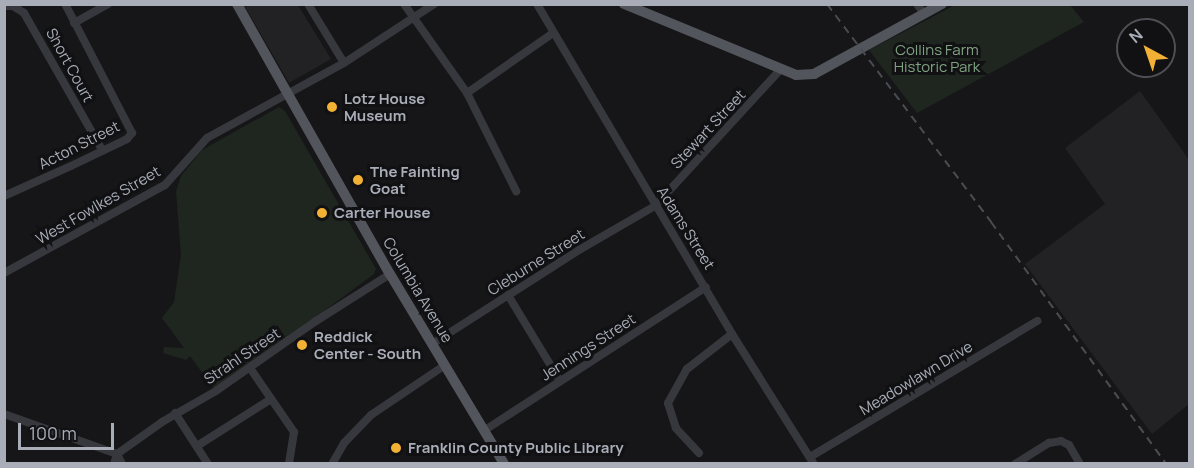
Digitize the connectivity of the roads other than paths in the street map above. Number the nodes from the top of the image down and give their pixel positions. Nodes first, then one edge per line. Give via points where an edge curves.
1 (64, 4) edge
2 (108, 4) edge
3 (308, 4) edge
4 (404, 4) edge
5 (434, 4) edge
6 (537, 4) edge
7 (624, 4) edge
8 (917, 4) edge
9 (942, 4) edge
10 (4, 6) edge
11 (242, 6) edge
12 (924, 14) junction
13 (412, 18) junction
14 (74, 23) junction
15 (553, 33) junction
16 (344, 63) junction
17 (780, 70) junction
18 (467, 93) junction
19 (288, 94) junction
20 (102, 150) junction
21 (516, 190) dead end
22 (4, 196) edge
23 (656, 206) junction
24 (4, 273) edge
25 (390, 274) junction
26 (706, 287) junction
27 (507, 295) junction
28 (1036, 321) dead end
29 (732, 333) junction
30 (432, 344) junction
31 (445, 365) junction
32 (250, 368) junction
33 (560, 381) junction
34 (271, 399) junction
35 (4, 414) edge
36 (175, 414) junction
37 (485, 430) junction
38 (197, 446) junction
39 (699, 453) dead end
40 (115, 459) edge
41 (812, 460) edge
42 (122, 464) edge
43 (208, 464) edge
44 (289, 464) edge
45 (332, 464) edge
46 (504, 464) edge
47 (1015, 464) edge
48 (1080, 464) edge

1 - 14 street, Acton Street
2 - 14 street
3 - 16 street
4 - 13 street
5 - 13 street, West Fowlkes Street
6 - 15 street, Adams Street
7 - 17 main road
8 - 12 street
9 - 12 main road
10 - 20 street, Short Court via 24,13
11 - 19 main road, Columbia Avenue
12 - 17 main road via 814,74 796,75
13 - 16 street, West Fowlkes Street
13 - 18 street
14 - 20 street, Acton Street via 132,130 127,139
15 - 18 street
15 - 23 street, Adams Street
16 - 19 street, West Fowlkes Street
17 - 23 street, Stewart Street
18 - 21 street
19 - 24 street, West Fowlkes Street via 207,138 165,185
19 - 25 main road, Columbia Avenue
20 - 22 street, Acton Street
23 - 26 street, Adams Street
23 - 27 street, Cleburne Street
25 - 30 main road, Columbia Avenue
25 - 32 street, Strahl Street
26 - 29 street, Adams Street
26 - 33 street, Jennings Street
27 - 30 street, Cleburne Street
27 - 33 street
28 - 41 street, Meadowlawn Drive
29 - 39 street via 687,369 668,403 676,428
29 - 41 street, Adams Street
30 - 31 main road, Columbia Avenue
31 - 37 main road, Columbia Avenue
31 - 45 street via 371,415 344,443
32 - 34 street
32 - 36 street, Strahl Street
33 - 37 street, Jennings Street
34 - 38 street
34 - 44 street via 294,432
35 - 40 street
36 - 38 street
36 - 40 street, Strahl Street
37 - 46 main road, Columbia Avenue
38 - 43 street
40 - 42 street
47 - 48 street via 1048,443 1061,441 1069,445

